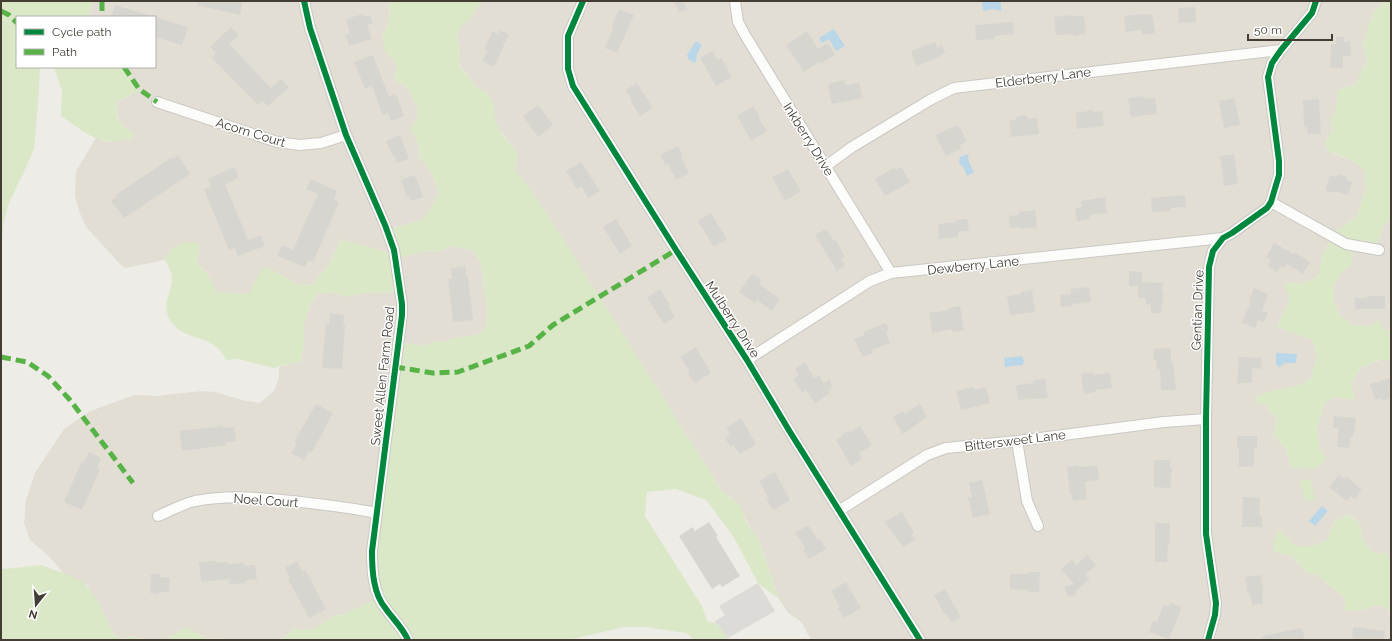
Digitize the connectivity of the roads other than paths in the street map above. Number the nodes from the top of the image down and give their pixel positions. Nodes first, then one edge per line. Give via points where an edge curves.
1 (304, 1) edge
2 (583, 1) edge
3 (735, 1) edge
4 (1316, 1) edge
5 (1281, 50) junction
6 (157, 102) dead end
7 (346, 135) junction
8 (826, 166) junction
9 (1271, 202) junction
10 (1223, 238) junction
11 (1379, 250) dead end
12 (891, 274) junction
13 (747, 360) junction
14 (1206, 419) junction
15 (1017, 441) junction
16 (840, 510) junction
17 (377, 513) junction
18 (158, 516) dead end
19 (1038, 526) dead end
20 (408, 640) edge
21 (920, 640) edge
22 (1208, 640) edge

1 - 7 street, Sweet Allen Farm Road via 310,28
2 - 13 street, Mulberry Drive via 568,36 568,68 573,86
3 - 8 street, Inkberry Drive via 738,22 744,35
4 - 5 street via 1312,13
5 - 8 street, Elderberry Lane via 954,88 859,143
5 - 9 street via 1272,63 1268,78 1279,161 1279,175
6 - 7 street, Acorn Court via 277,142 300,145 322,143
7 - 17 street, Sweet Allen Farm Road via 394,250 402,304
8 - 12 street, Inkberry Drive
9 - 10 street, Gentian Drive via 1267,208
9 - 11 street via 1346,244
10 - 12 street, Dewberry Lane
10 - 14 street, Gentian Drive via 1213,251 1209,267
12 - 13 street, Dewberry Lane via 870,281
13 - 16 street, Mulberry Drive
14 - 15 street, Bittersweet Lane
14 - 22 street, Gentian Drive via 1206,534 1216,603
15 - 16 street, Bittersweet Lane via 946,448 927,455
15 - 19 street via 1027,501
16 - 21 street, Mulberry Drive
17 - 18 street, Noel Court via 267,498 228,497 194,501
17 - 20 street, Sweet Allen Farm Road via 372,551 376,587 385,608

